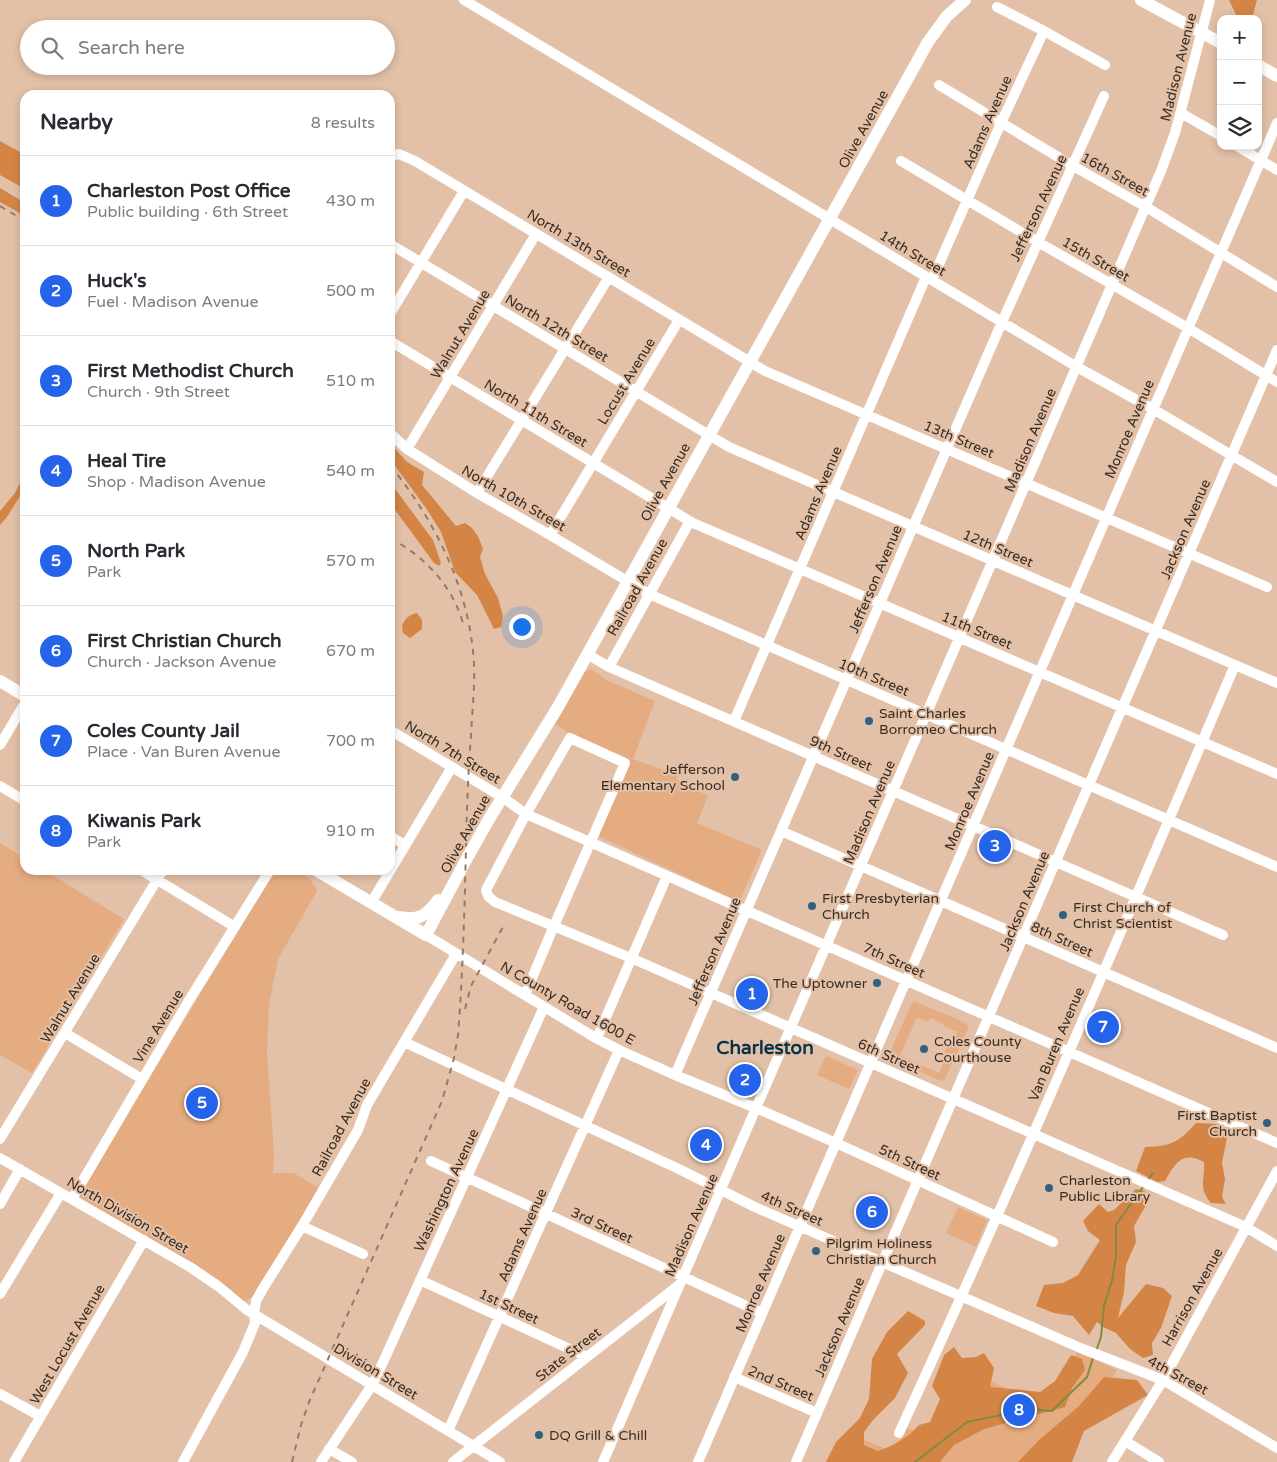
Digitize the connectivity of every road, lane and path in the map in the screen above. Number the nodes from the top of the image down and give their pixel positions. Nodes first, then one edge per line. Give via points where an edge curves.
1 (464, 0) edge
2 (965, 0) edge
3 (1141, 0) edge
4 (1210, 0) edge
5 (997, 7) dead end
6 (1044, 31) junction
7 (1202, 31) junction
8 (1217, 40) edge
9 (1105, 65) dead end
10 (1262, 67) edge
11 (1277, 76) edge
12 (939, 85) dead end
13 (1104, 96) dead end
14 (1181, 113) junction
15 (1001, 123) junction
16 (1277, 123) edge
17 (1217, 134) edge
18 (1245, 150) edge
19 (395, 154) edge
20 (1261, 160) junction
21 (901, 161) dead end
22 (1073, 166) junction
23 (1277, 170) edge
24 (464, 191) junction
25 (968, 200) junction
26 (1146, 207) junction
27 (831, 220) junction
28 (536, 234) junction
29 (1038, 242) junction
30 (395, 247) edge
31 (1221, 252) junction
32 (421, 262) junction
33 (609, 277) junction
34 (929, 279) junction
35 (1112, 285) junction
36 (1277, 287) edge
37 (493, 305) junction
38 (395, 306) edge
39 (679, 320) junction
40 (1002, 322) junction
41 (1188, 328) junction
42 (395, 344) edge
43 (564, 348) junction
44 (1277, 350) edge
45 (750, 362) junction
46 (1077, 367) junction
47 (1266, 375) junction
48 (450, 377) junction
49 (1277, 382) edge
50 (636, 391) junction
51 (1153, 409) junction
52 (866, 415) junction
53 (522, 420) junction
54 (709, 435) junction
55 (395, 438) edge
56 (407, 449) junction
57 (946, 449) junction
58 (1232, 455) junction
59 (593, 463) junction
60 (1277, 482) edge
61 (1026, 484) junction
62 (833, 492) junction
63 (477, 493) junction
64 (668, 508) junction
65 (1106, 518) junction
66 (690, 521) junction
67 (913, 526) junction
68 (550, 535) junction
69 (1189, 554) junction
70 (993, 560) junction
71 (800, 569) junction
72 (628, 581) junction
73 (1268, 587) dead end
74 (649, 594) junction
75 (1073, 595) junction
76 (880, 603) junction
77 (1156, 631) junction
78 (960, 638) junction
79 (767, 646) junction
80 (587, 654) junction
81 (1236, 665) junction
82 (609, 667) junction
83 (1040, 672) junction
84 (846, 680) junction
85 (0, 681) edge
86 (1277, 683) edge
87 (20, 693) edge
88 (1122, 708) junction
89 (20, 711) edge
90 (926, 714) junction
91 (734, 721) junction
92 (395, 733) edge
93 (1202, 742) junction
94 (0, 745) edge
95 (1006, 749) junction
96 (814, 756) junction
97 (452, 767) junction
98 (1277, 774) edge
99 (1089, 784) junction
100 (0, 786) edge
101 (893, 791) junction
102 (502, 797) junction
103 (20, 798) edge
104 (526, 814) junction
105 (1170, 820) junction
106 (973, 826) junction
107 (781, 831) junction
108 (395, 839) edge
109 (590, 842) junction
110 (405, 845) junction
111 (395, 862) edge
112 (1056, 862) junction
113 (861, 866) junction
114 (1277, 867) edge
115 (149, 875) edge
116 (160, 875) edge
117 (267, 875) edge
118 (324, 875) edge
119 (387, 875) edge
120 (667, 876) junction
121 (457, 877) junction
122 (157, 880) junction
123 (1135, 896) junction
124 (941, 901) junction
125 (371, 903) junction
126 (747, 911) junction
127 (393, 916) junction
128 (554, 926) junction
129 (235, 927) junction
130 (426, 935) junction
131 (1223, 935) dead end
132 (1023, 937) junction
133 (826, 946) junction
134 (456, 954) junction
135 (631, 958) junction
136 (1103, 972) junction
137 (906, 980) junction
138 (711, 993) junction
139 (525, 995) junction
140 (544, 1007) junction
141 (989, 1017) junction
142 (791, 1028) junction
143 (65, 1033) junction
144 (597, 1038) junction
145 (404, 1042) junction
146 (1277, 1048) edge
147 (619, 1050) junction
148 (1068, 1051) junction
149 (870, 1063) junction
150 (675, 1075) junction
151 (142, 1079) junction
152 (508, 1090) junction
153 (953, 1099) junction
154 (756, 1108) junction
155 (586, 1126) junction
156 (1033, 1134) junction
157 (0, 1140) edge
158 (836, 1143) junction
159 (1277, 1143) edge
160 (0, 1158) edge
161 (431, 1161) dead end
162 (20, 1170) junction
163 (1277, 1171) edge
164 (466, 1178) junction
165 (917, 1181) junction
166 (721, 1190) junction
167 (61, 1193) junction
168 (72, 1199) junction
169 (0, 1204) edge
170 (547, 1214) junction
171 (997, 1217) junction
172 (302, 1226) junction
173 (799, 1226) junction
174 (1246, 1227) junction
175 (144, 1240) junction
176 (1053, 1242) dead end
177 (1277, 1246) edge
178 (363, 1254) dead end
179 (882, 1263) junction
180 (420, 1280) junction
181 (682, 1280) junction
182 (0, 1294) edge
183 (962, 1296) junction
184 (238, 1302) joint
185 (762, 1313) junction
186 (254, 1314) junction
187 (500, 1317) junction
188 (587, 1357) junction
189 (734, 1377) junction
190 (1163, 1380) junction
191 (371, 1385) junction
192 (0, 1394) edge
193 (817, 1413) junction
194 (40, 1416) junction
195 (448, 1431) junction
196 (899, 1433) dead end
197 (1125, 1441) junction
198 (473, 1446) junction
199 (1277, 1448) edge
200 (329, 1449) junction
201 (14, 1462) edge
202 (183, 1462) edge
203 (320, 1462) edge
204 (352, 1462) edge
205 (453, 1462) edge
206 (500, 1462) edge
207 (603, 1462) edge
208 (698, 1462) edge
209 (796, 1462) edge
210 (1112, 1462) edge
211 (1159, 1462) edge

1 - 27 street, 14th Street
2 - 27 main road, Olive Avenue via 947,16 928,42
3 - 7 main road
4 - 7 street, Madison Avenue
5 - 6 street
6 - 9 street
6 - 15 street, Adams Avenue
7 - 8 main road
7 - 14 street, Madison Avenue
10 - 11 main road
12 - 15 street, 16th Street
13 - 22 street, Jefferson Avenue
14 - 17 street
14 - 26 street, Madison Avenue via 1169,153
15 - 22 street, 16th Street
15 - 25 street, Adams Avenue
16 - 20 street, Monroe Avenue
18 - 20 street
19 - 24 street, North 13th Street via 406,156
20 - 23 street
20 - 31 street, Monroe Avenue
21 - 25 street, 15th Street
22 - 26 street, 16th Street
22 - 29 street, Jefferson Avenue
24 - 28 street, North 13th Street
24 - 32 street
25 - 29 street, 15th Street
25 - 34 street, Adams Avenue
26 - 31 street, 16th Street
26 - 35 street, Madison Avenue
27 - 34 street, 14th Street
27 - 45 main road, Olive Avenue
28 - 33 street, North 13th Street
28 - 37 street, Walnut Avenue
29 - 35 street, 15th Street
29 - 40 street, Jefferson Avenue
30 - 32 street, North 12th Street
31 - 36 street, 16th Street
31 - 41 street, Monroe Avenue
32 - 37 street, North 12th Street
32 - 38 street
33 - 39 street, North 13th Street
33 - 43 street
34 - 40 street, 14th Street
34 - 52 street, Adams Avenue
35 - 41 street, 15th Street
35 - 46 street, Madison Avenue
37 - 43 street, North 12th Street
37 - 48 street, Walnut Avenue
39 - 45 street, North 13th Street
39 - 50 street, Locust Avenue
40 - 46 street, 14th Street
40 - 57 street, Jefferson Avenue
41 - 47 street, 15th Street
41 - 51 street, Monroe Avenue
42 - 48 street, North 11th Street
43 - 50 street, North 12th Street
43 - 53 street
44 - 47 street, Jackson Avenue
45 - 52 street, 13th Street
45 - 54 main road, Olive Avenue
46 - 51 street, 14th Street
46 - 61 street, Madison Avenue
47 - 49 street, 15th Street
47 - 58 street, Jackson Avenue
48 - 53 street, North 11th Street
48 - 56 street, Walnut Avenue
50 - 54 street, North 12th Street
50 - 59 street, Locust Avenue
51 - 58 street, 14th Street
51 - 65 street, Monroe Avenue
52 - 57 street, 13th Street
52 - 62 street, Adams Avenue
53 - 59 street, North 11th Street
53 - 63 street
54 - 62 street, 12th Street via 729,447
54 - 64 main road, Olive Avenue
55 - 56 street, North 10th Street
56 - 63 street, North 10th Street
57 - 61 street, 13th Street
57 - 67 street, Jefferson Avenue
58 - 60 street, 14th Street
58 - 69 street, Jackson Avenue
59 - 64 street, North 11th Street
59 - 68 street, Locust Avenue
61 - 65 street, 13th Street
61 - 70 street, Madison Avenue
62 - 67 street, 12th Street
62 - 71 street, Adams Avenue
63 - 68 street, North 10th Street
64 - 66 street, 11th Street
64 - 72 main road, Olive Avenue
65 - 69 street, 13th Street
65 - 75 street, Monroe Avenue
66 - 71 street, 11th Street
66 - 74 street, Railroad Avenue
67 - 70 street, 12th Street
67 - 76 street, Jefferson Avenue
68 - 72 street, North 10th Street
69 - 73 street, 13th Street
69 - 77 street, Jackson Avenue
70 - 75 street, 12th Street
70 - 78 street, Madison Avenue
71 - 76 street, 11th Street
71 - 79 street, Adams Avenue
72 - 74 street, 10th Street
72 - 80 main road, Olive Avenue
74 - 79 street, 10th Street
74 - 82 street, Railroad Avenue
75 - 77 street, 12th Street
75 - 83 street, Monroe Avenue
76 - 78 street, 11th Street
76 - 84 street, Jefferson Avenue
77 - 81 street, 12th Street
77 - 88 street, Jackson Avenue
78 - 83 street, 11th Street
78 - 90 street, Madison Avenue
79 - 84 street, 10th Street
79 - 91 street, Adams Avenue
80 - 82 street, 9th Street
80 - 102 main road, Olive Avenue
81 - 86 street, 12th Street
81 - 93 street, Van Buren Avenue
82 - 91 street, 9th Street
83 - 88 street, 11th Street
83 - 95 street, Monroe Avenue
84 - 90 street, 10th Street
84 - 96 street, Jefferson Avenue
85 - 87 main road
88 - 93 street, 11th Street
88 - 99 street, Jackson Avenue
89 - 94 street
90 - 95 street, 10th Street
90 - 101 street, Madison Avenue
91 - 96 street, 9th Street
92 - 97 street, North 7th Street
93 - 98 street, 11th Street
93 - 105 street, Van Buren Avenue
95 - 99 street, 10th Street
95 - 106 street, Monroe Avenue
96 - 101 street, 9th Street
96 - 107 street, Jefferson Avenue
97 - 102 street, North 7th Street
97 - 110 street
99 - 105 street, 10th Street
99 - 112 street, Jackson Avenue
100 - 103 street
101 - 106 street, 9th Street
101 - 113 street, Madison Avenue
102 - 104 street, 7th Street
102 - 121 main road, Olive Avenue
104 - 109 street, 7th Street
104 - 109 street via 570,738 625,762
104 - 128 street, 6th Street via 486,890 494,902
105 - 114 street, 10th Street
105 - 123 street, Van Buren Avenue
106 - 112 street, 9th Street
106 - 124 street, Monroe Avenue
107 - 113 street, 8th Street
107 - 126 street, Jefferson Avenue
108 - 110 street
109 - 120 street, 7th Street
109 - 128 street
110 - 111 street
112 - 123 street, 9th Street
112 - 132 street, Jackson Avenue
113 - 124 street, 8th Street
113 - 133 street, Madison Avenue
115 - 122 street
116 - 122 street, Walnut Avenue
117 - 129 street, Vine Avenue
118 - 125 main road
119 - 125 street
120 - 126 street, 7th Street
120 - 135 street
121 - 127 main road via 424,916
121 - 130 main road, Olive Avenue
122 - 129 street
122 - 143 street, Walnut Avenue
123 - 131 street, 9th Street
123 - 136 street, Van Buren Avenue
124 - 132 street, 8th Street
124 - 137 street, Monroe Avenue
125 - 127 main road
126 - 133 street, 7th Street
126 - 138 street, Jefferson Avenue
127 - 130 main road
128 - 135 street, 6th Street
128 - 139 street
129 - 151 street, Vine Avenue
130 - 134 street, N County Road 1600 E
132 - 136 street, 8th Street
132 - 141 street, Jackson Avenue
133 - 137 street, 7th Street
133 - 142 street, Madison Avenue
134 - 139 street, N County Road 1600 E
134 - 145 street, Railroad Avenue
135 - 138 street, 6th Street
135 - 144 street
136 - 146 street, 8th Street
136 - 148 street, Van Buren Avenue
137 - 141 street, 7th Street
137 - 149 street, Monroe Avenue
138 - 142 street, 6th Street
138 - 150 street, Jefferson Avenue
139 - 140 street, N County Road 1600 E
140 - 144 street, N County Road 1600 E
140 - 152 street, Washington Avenue
141 - 148 street, 7th Street
141 - 153 street, Jackson Avenue
142 - 149 street, 6th Street
142 - 154 street, Madison Avenue
143 - 151 street
143 - 157 street, Walnut Avenue
144 - 147 street, N County Road 1600 E
145 - 152 street, 4th Street
145 - 172 street, Railroad Avenue
147 - 150 street, N County Road 1600 E
147 - 155 street, Adams Avenue
148 - 156 street, Van Buren Avenue
148 - 159 street, 7th Street
149 - 153 street, 6th Street
149 - 158 street, Monroe Avenue
150 - 154 street, N County Road 1600 E
151 - 168 street, Vine Avenue
152 - 155 street, 4th Street
152 - 164 street, Washington Avenue
153 - 156 street, 6th Street
153 - 165 street, Jackson Avenue
154 - 158 street, 5th Street
154 - 166 street, Madison Avenue
155 - 166 street, 4th Street
155 - 170 street, Adams Avenue
156 - 171 street, Van Buren Avenue
156 - 174 street, 6th Street
158 - 165 street, 5th Street
158 - 173 street, Monroe Avenue
160 - 162 street, North Division Street
161 - 164 street, 3rd Street
162 - 167 street, North Division Street
162 - 169 street
163 - 174 street, Harrison Avenue
164 - 170 street, 3rd Street
164 - 180 street, Washington Avenue
165 - 171 street, 5th Street
165 - 179 street, Jackson Avenue
166 - 173 street, 4th Street
166 - 181 street, Madison Avenue
167 - 168 street, North Division Street
167 - 182 street
168 - 175 street, North Division Street
170 - 181 street, 3rd Street
170 - 187 street, Adams Avenue
171 - 176 street, 5th Street
171 - 183 street, Van Buren Avenue
172 - 178 street
172 - 186 street, Railroad Avenue via 262,1290
173 - 179 street, 4th Street
173 - 185 street, Monroe Avenue
174 - 177 street, 6th Street
174 - 190 street, Harrison Avenue
175 - 184 street, North Division Street via 190,1267
175 - 194 street, West Locust Avenue
179 - 183 street, 4th Street
179 - 193 street, Jackson Avenue
180 - 187 street, 1st Street
180 - 191 street, Washington Avenue
181 - 185 street, 3rd Street
181 - 188 street, State Street
181 - 207 street, Madison Avenue
183 - 190 street, 4th Street
183 - 196 street, Van Buren Avenue
184 - 186 street, Division Street
185 - 189 street, Monroe Avenue
186 - 191 street, Division Street
186 - 202 street, Railroad Avenue via 255,1323 243,1352
187 - 188 street, 1st Street
187 - 195 street, Adams Avenue
188 - 198 street, State Street
189 - 193 street, 2nd Street
189 - 208 street, Monroe Avenue
190 - 197 street, Harrison Avenue
190 - 199 street, 4th Street
191 - 195 street, Division Street
191 - 200 street, Washington Avenue
192 - 194 street
193 - 209 street, Jackson Avenue
194 - 201 street, West Locust Avenue
195 - 198 street, Division Street
197 - 210 street, Harrison Avenue
197 - 211 street
198 - 205 street, State Street
198 - 206 street, Division Street
200 - 203 street, Washington Avenue
200 - 204 street

